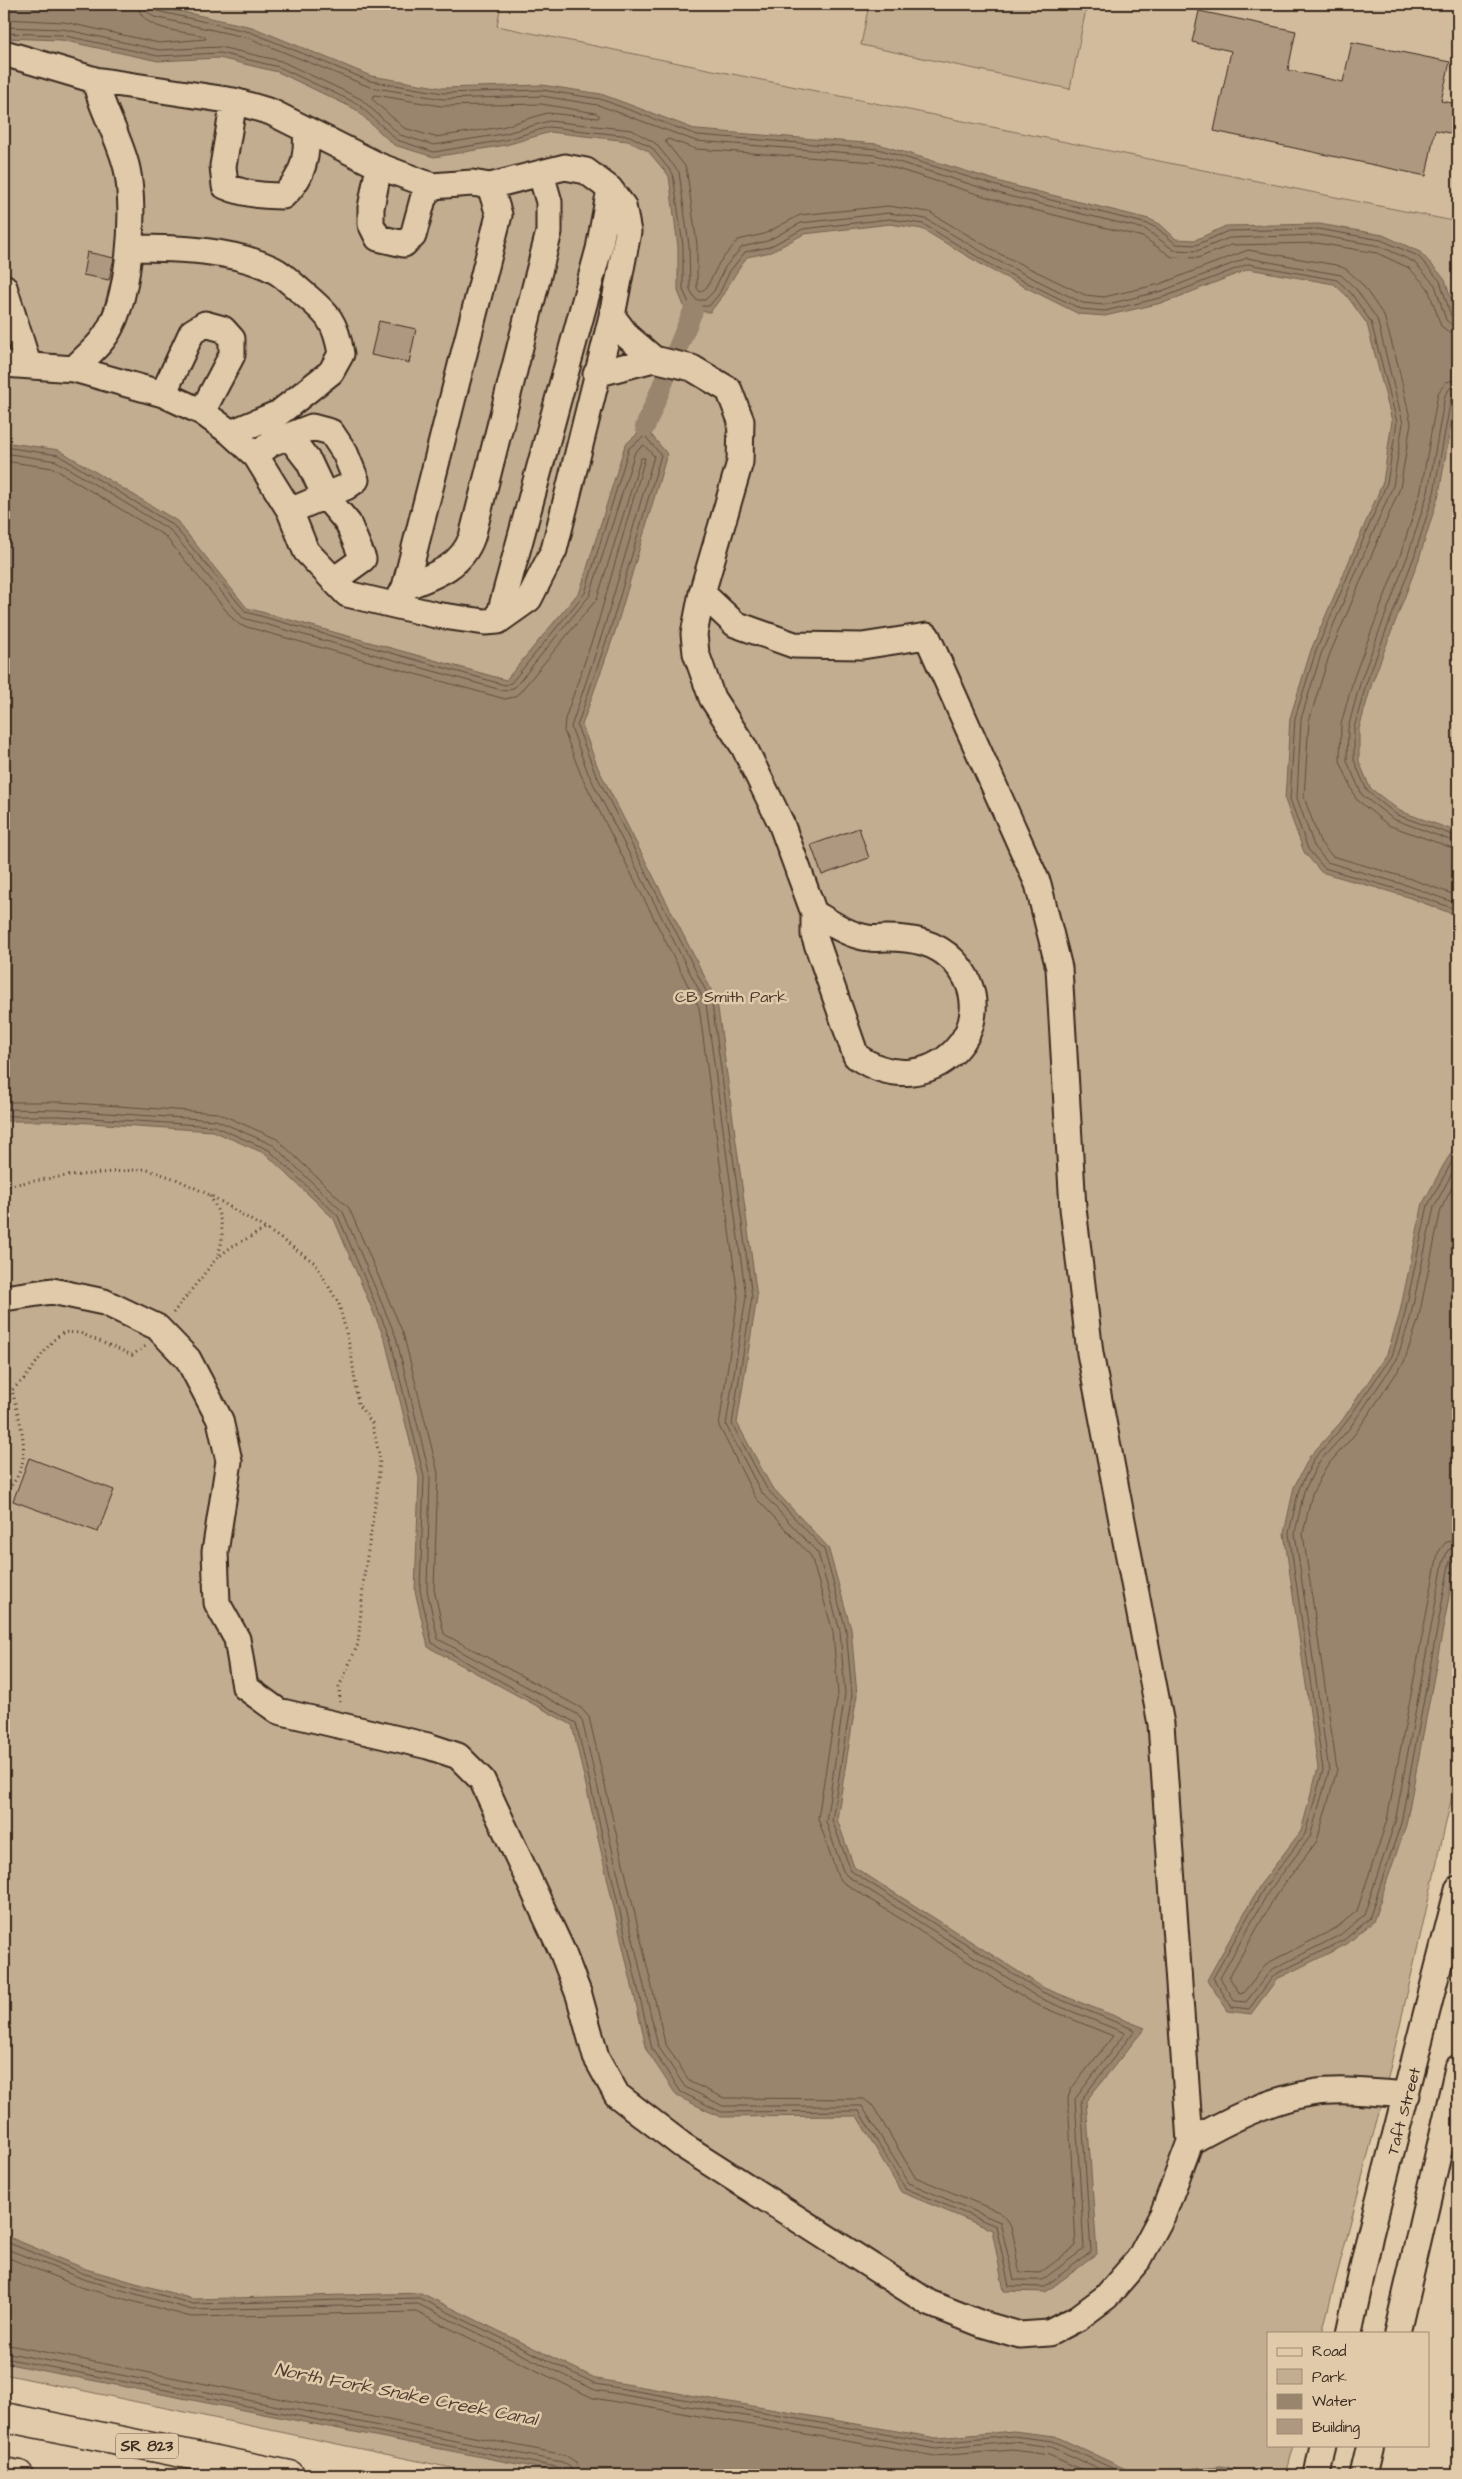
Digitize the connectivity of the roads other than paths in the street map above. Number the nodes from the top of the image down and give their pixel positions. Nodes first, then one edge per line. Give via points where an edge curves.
1 (4, 53) edge
2 (95, 80) junction
3 (234, 100) junction
4 (306, 131) junction
5 (379, 166) junction
6 (541, 174) junction
7 (432, 186) junction
8 (490, 186) junction
9 (610, 190) junction
10 (130, 248) junction
11 (4, 287) edge
12 (612, 316) junction
13 (655, 359) junction
14 (16, 364) edge
15 (74, 369) junction
16 (596, 374) junction
17 (163, 394) junction
18 (202, 412) junction
19 (231, 433) junction
20 (289, 436) junction
21 (256, 456) junction
22 (324, 496) junction
23 (290, 511) junction
24 (334, 580) junction
25 (702, 593) junction
26 (400, 597) junction
27 (498, 621) junction
28 (814, 912) junction
29 (4, 1298) edge
30 (1458, 1889) edge
31 (1452, 1946) edge
32 (1458, 2068) edge
33 (1406, 2095) junction
34 (1190, 2142) junction
35 (1348, 2332) edge
36 (1397, 2332) edge
37 (4, 2417) edge
38 (1323, 2446) edge
39 (1370, 2446) edge
40 (4, 2472) edge
41 (19, 2475) edge
42 (290, 2475) edge
43 (1317, 2475) edge
44 (1364, 2475) edge

1 - 2 street
2 - 3 street
2 - 10 street via 98,96 114,129 127,170
3 - 4 street via 272,112
3 - 4 street via 223,166 225,186 236,191 283,196 295,185 300,173 308,146
4 - 5 street
5 - 7 street
5 - 7 street via 371,208 371,224 378,238 404,244 413,236 423,199
6 - 8 street
6 - 9 street via 565,167 586,171
6 - 26 street via 549,202 548,232 472,537 460,559
7 - 8 street via 472,183
8 - 26 street via 499,215
9 - 12 street via 623,206 628,232
9 - 27 street via 599,249
10 - 15 street via 117,313 104,338
10 - 19 street via 172,248 237,257 275,270 327,313 341,354 330,372 279,414
11 - 14 street
12 - 13 street via 628,337
12 - 16 street
13 - 16 street
13 - 25 street via 692,368 729,390 741,421 740,462
14 - 15 street
15 - 17 street
16 - 27 street via 554,550 529,598
17 - 18 street
17 - 18 street via 192,332 205,324 223,329 232,339 232,355
18 - 19 street
19 - 21 street
20 - 21 street
20 - 22 street via 309,462
20 - 22 street via 312,427 331,432 346,453 356,480
21 - 23 street
22 - 23 street
22 - 24 street via 348,523 363,559
23 - 24 street via 306,551
24 - 26 street via 347,594
25 - 28 street via 694,634 696,653 712,698 744,747 781,823
25 - 34 street via 735,624 794,645 862,646 927,636 1038,884 1059,968 1073,1208 1090,1353 1161,1724
26 - 27 street via 436,615
28 - 28 street via 814,935 856,1056 889,1073 917,1073 938,1065 956,1052 972,1016 972,997 966,977 952,960 932,945 911,939 869,938 843,931
29 - 34 street via 52,1291 104,1302 157,1327 188,1359 220,1420 229,1460 215,1552 216,1603 237,1639 245,1687 278,1711 458,1756 482,1780 562,1951 579,1994 596,2057 617,2095 682,2145 929,2303 1020,2335 1048,2333 1078,2318 1106,2297 1139,2259 1163,2214
30 - 31 street, Taft Street
31 - 33 street, Taft Street
32 - 36 street
33 - 34 street via 1361,2091 1311,2093 1225,2121
33 - 35 street, Taft Street
37 - 42 highway, SR 823
38 - 43 street
39 - 44 street
40 - 41 highway

